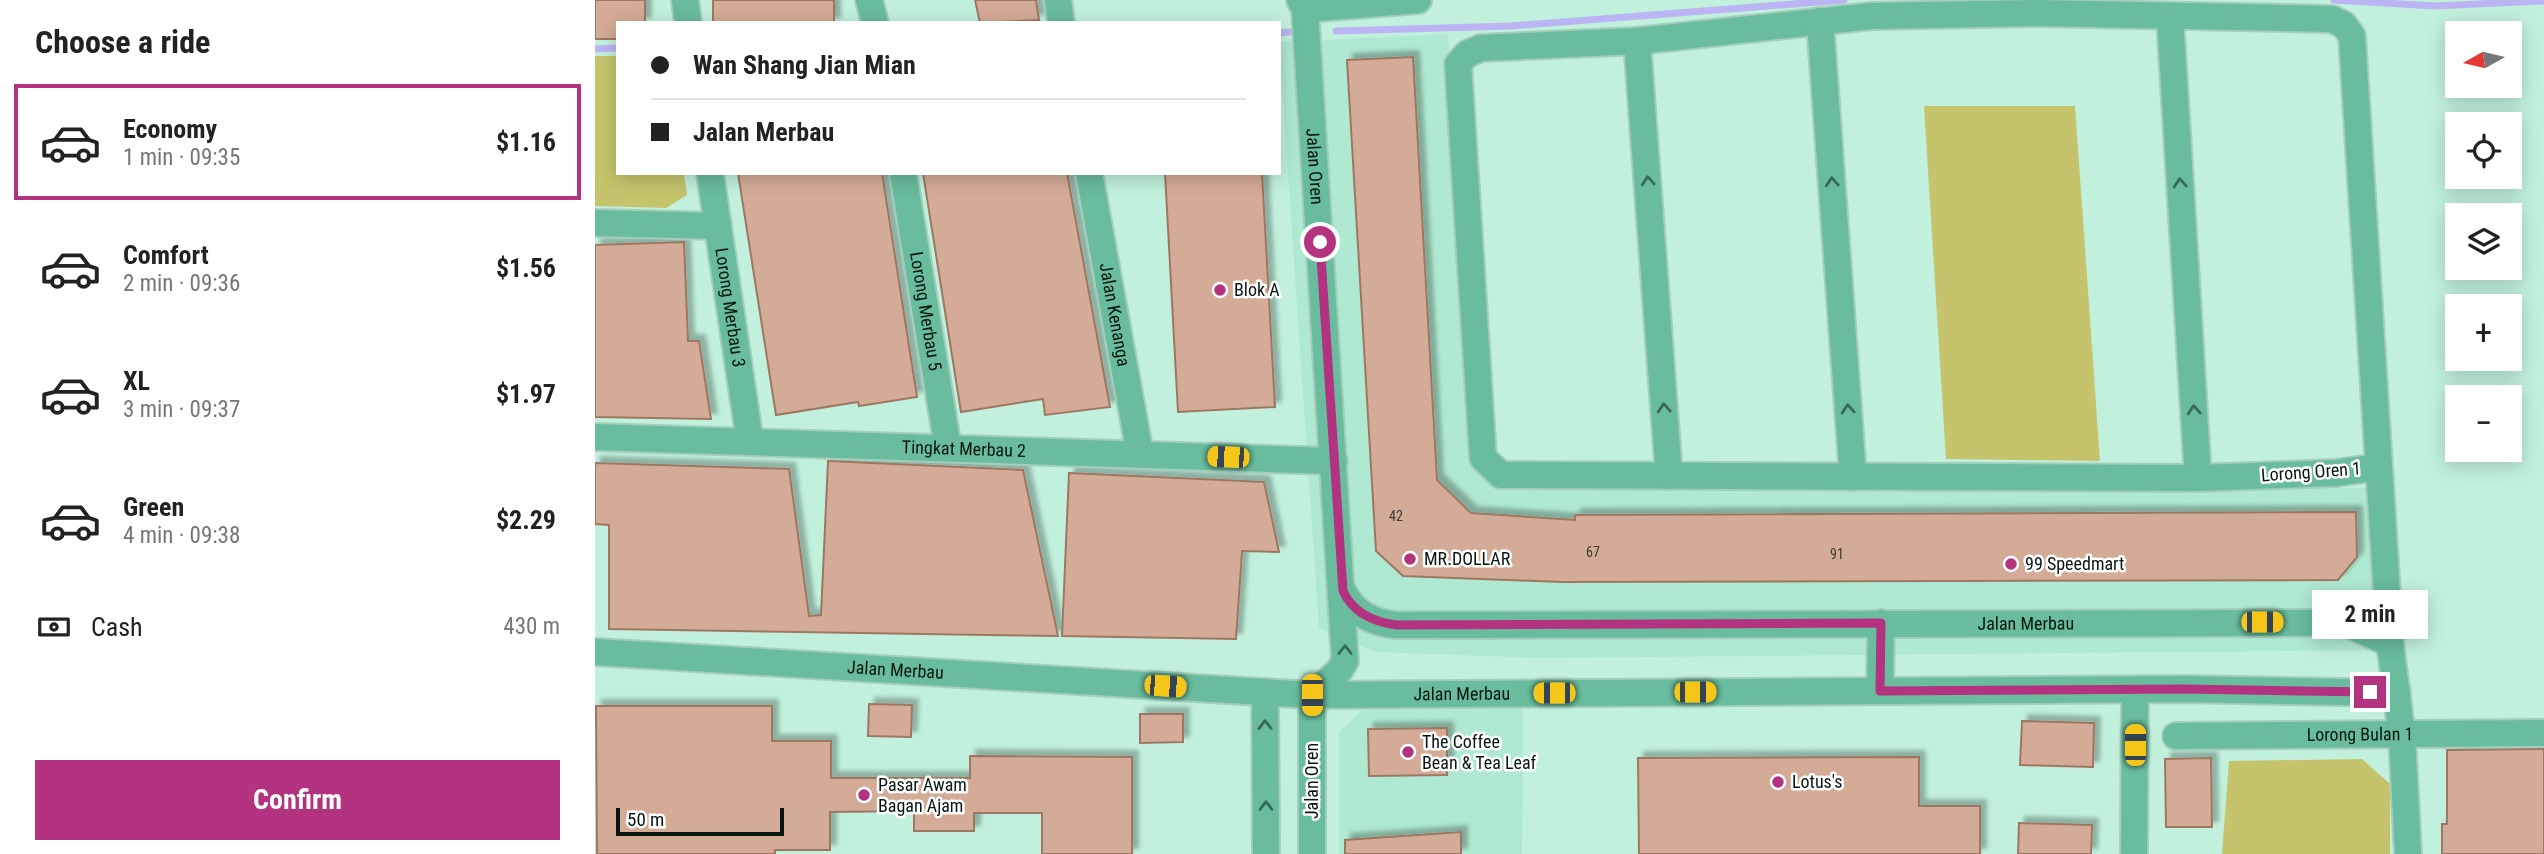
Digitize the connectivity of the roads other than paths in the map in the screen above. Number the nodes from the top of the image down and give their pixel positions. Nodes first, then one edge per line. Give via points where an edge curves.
1 (684, 0) edge
2 (869, 0) edge
3 (1058, 0) edge
4 (1418, 0) edge
5 (1302, 4) edge
6 (2170, 18) junction
7 (688, 21) edge
8 (874, 21) edge
9 (1061, 21) edge
10 (1820, 21) junction
11 (1637, 41) junction
12 (710, 175) edge
13 (902, 175) edge
14 (1089, 175) edge
15 (595, 223) edge
16 (718, 226) junction
17 (595, 437) edge
18 (750, 442) junction
19 (949, 448) junction
20 (1140, 454) junction
21 (1334, 461) junction
22 (2379, 467) junction
23 (1669, 476) junction
24 (1853, 477) junction
25 (2199, 478) junction
26 (1343, 591) junction
27 (1881, 623) junction
28 (2390, 643) junction
29 (595, 652) edge
30 (2135, 690) junction
31 (1880, 691) junction
32 (1265, 692) junction
33 (2397, 693) junction
34 (1312, 695) junction
35 (2544, 733) edge
36 (2176, 736) dead end
37 (2402, 736) junction
38 (1266, 854) edge
39 (1312, 854) edge
40 (2134, 854) edge
41 (2408, 854) edge

1 - 7 street
2 - 8 street
3 - 9 street
4 - 5 street
5 - 21 street, Jalan Oren
6 - 10 street via 2037,13
6 - 22 street, Lorong Oren 1 via 2332,19 2352,36
25 -> 6 street
10 - 11 street
24 -> 10 street
23 -> 11 street
11 - 23 street, Lorong Oren 1 via 1481,48 1458,64 1483,458 1501,475
12 - 16 street, Lorong Merbau 3
13 - 19 street, Lorong Merbau 5
14 - 20 street, Jalan Kenanga
15 - 16 street
16 - 18 street, Lorong Merbau 3
17 - 18 street, Tingkat Merbau 2
18 - 19 street, Tingkat Merbau 2
19 - 20 street, Tingkat Merbau 2
20 - 21 street, Tingkat Merbau 2
21 - 26 street, Jalan Oren
22 - 25 street, Lorong Oren 1
22 - 28 street
23 - 24 street, Lorong Oren 1
24 - 25 street, Lorong Oren 1
26 - 27 street, Jalan Merbau via 1358,611 1397,625
34 -> 26 street, Jalan Oren via 1345,661
27 - 28 street, Jalan Merbau via 2345,623
27 - 31 street
28 - 33 street
29 - 32 street, Jalan Merbau
30 - 31 street, Jalan Merbau
30 - 33 street, Jalan Merbau
30 - 40 street
31 - 34 street, Jalan Merbau
32 - 34 street, Jalan Merbau
38 -> 32 street
33 - 37 street
34 - 39 street, Jalan Oren
35 - 37 street, Lorong Bulan 1
36 - 37 street, Lorong Bulan 1
37 - 41 street

